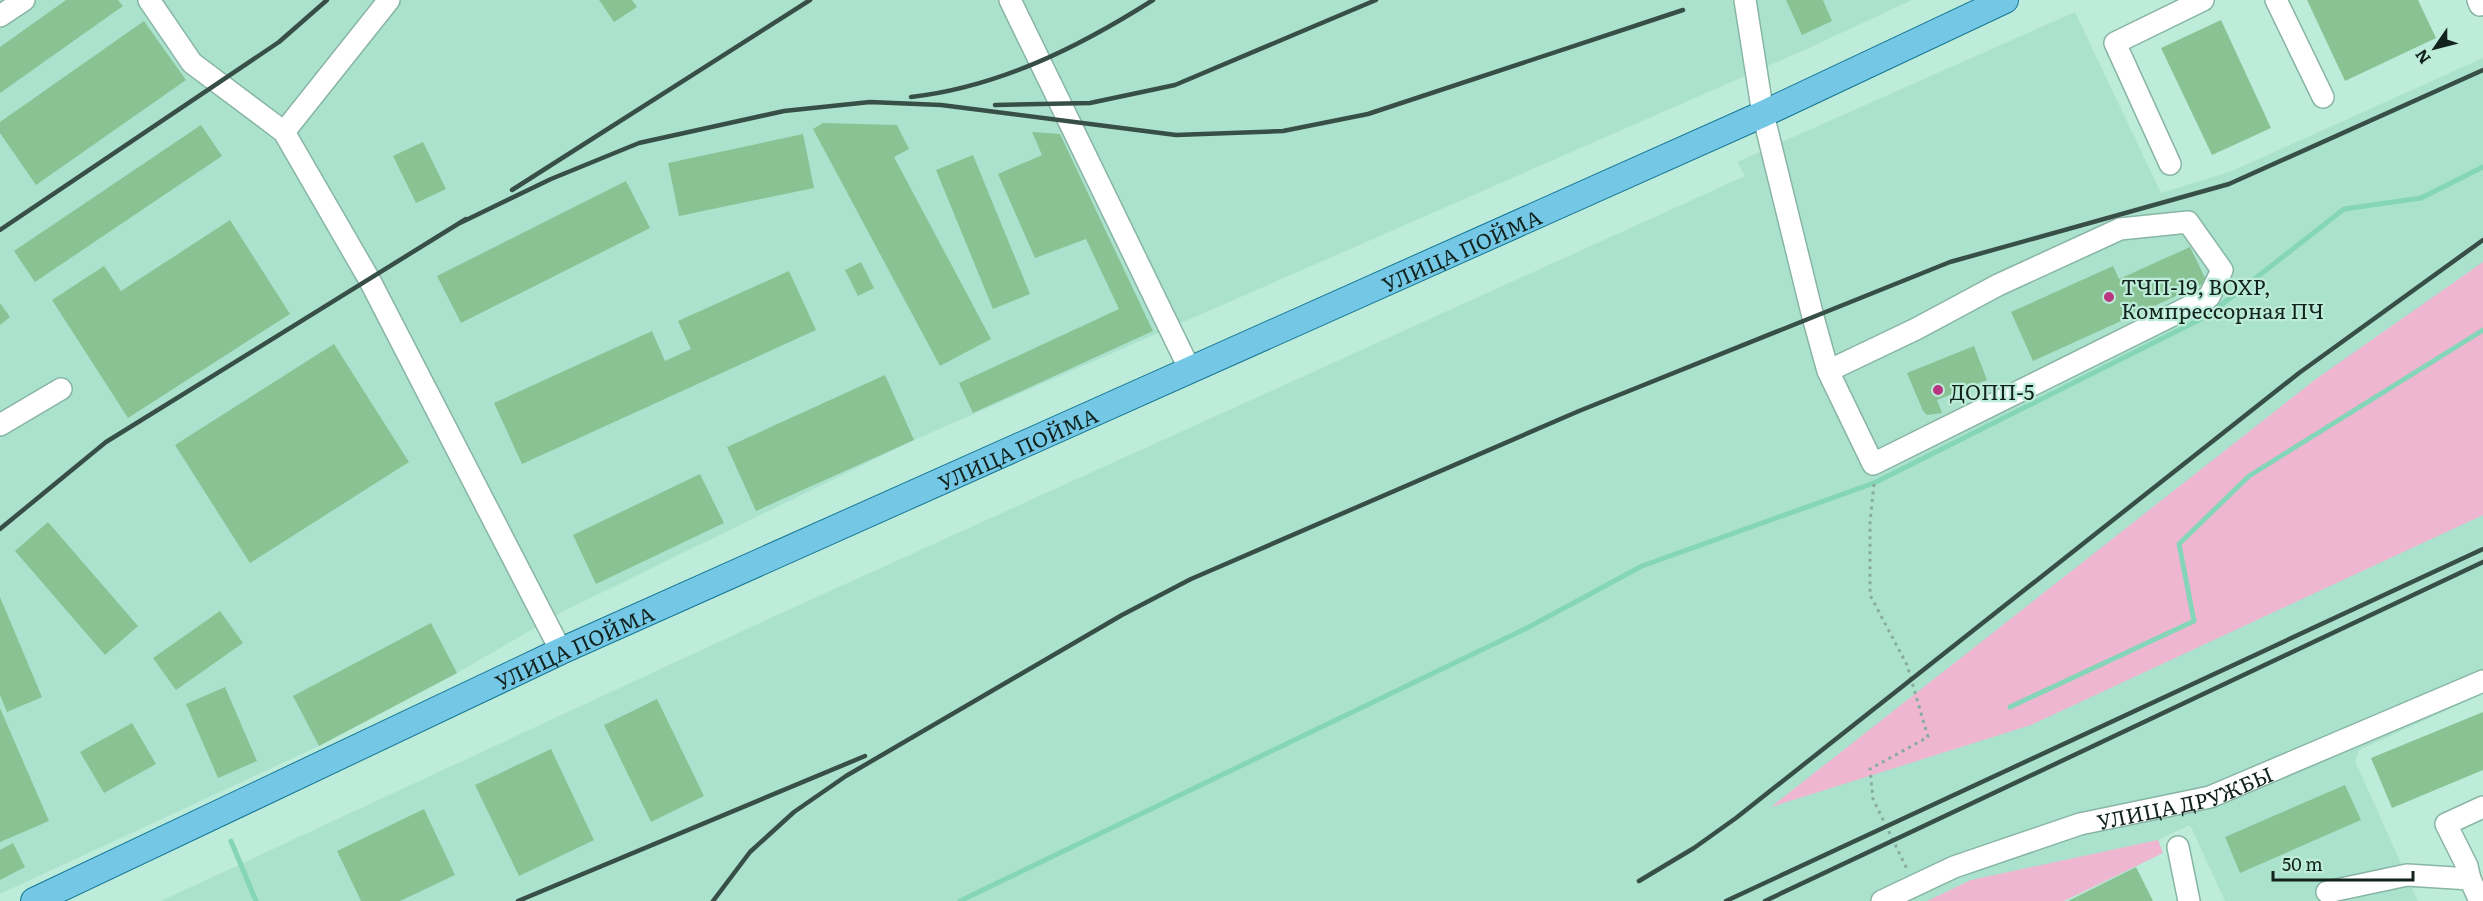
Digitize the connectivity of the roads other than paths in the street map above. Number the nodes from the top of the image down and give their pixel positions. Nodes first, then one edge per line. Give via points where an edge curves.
1 (24, 0) edge
2 (149, 0) edge
3 (389, 0) edge
4 (1010, 0) edge
5 (1745, 0) edge
6 (2005, 0) edge
7 (2203, 0) edge
8 (2276, 0) edge
9 (0, 16) edge
10 (2323, 97) dead end
11 (1762, 114) junction
12 (284, 132) junction
13 (2170, 164) dead end
14 (1190, 370) junction
15 (1828, 371) junction
16 (61, 389) dead end
17 (0, 425) edge
18 (561, 651) junction
19 (2483, 681) edge
20 (2483, 807) edge
21 (2178, 848) dead end
22 (2470, 879) junction
23 (2327, 892) dead end
24 (34, 901) edge
25 (1882, 901) edge
26 (2189, 901) edge
27 (2480, 901) edge

1 - 9 street
2 - 12 street via 192,63
3 - 12 street
4 - 14 street
5 - 11 street
6 - 11 main road, УЛИЦА ПОЙМА
7 - 13 street via 2115,43
8 - 10 street
11 - 14 main road, УЛИЦА ПОЙМА
11 - 15 street
12 - 18 street via 369,279
14 - 18 main road, УЛИЦА ПОЙМА
15 - 15 street via 2120,229 2188,222 2222,270 2209,297 1873,464
16 - 17 street
18 - 24 main road, УЛИЦА ПОЙМА
19 - 25 street, УЛИЦА ДРУЖБЫ via 2210,797 2080,824 1954,867
20 - 22 street via 2446,824
21 - 26 street
22 - 23 street via 2407,875
22 - 27 street

